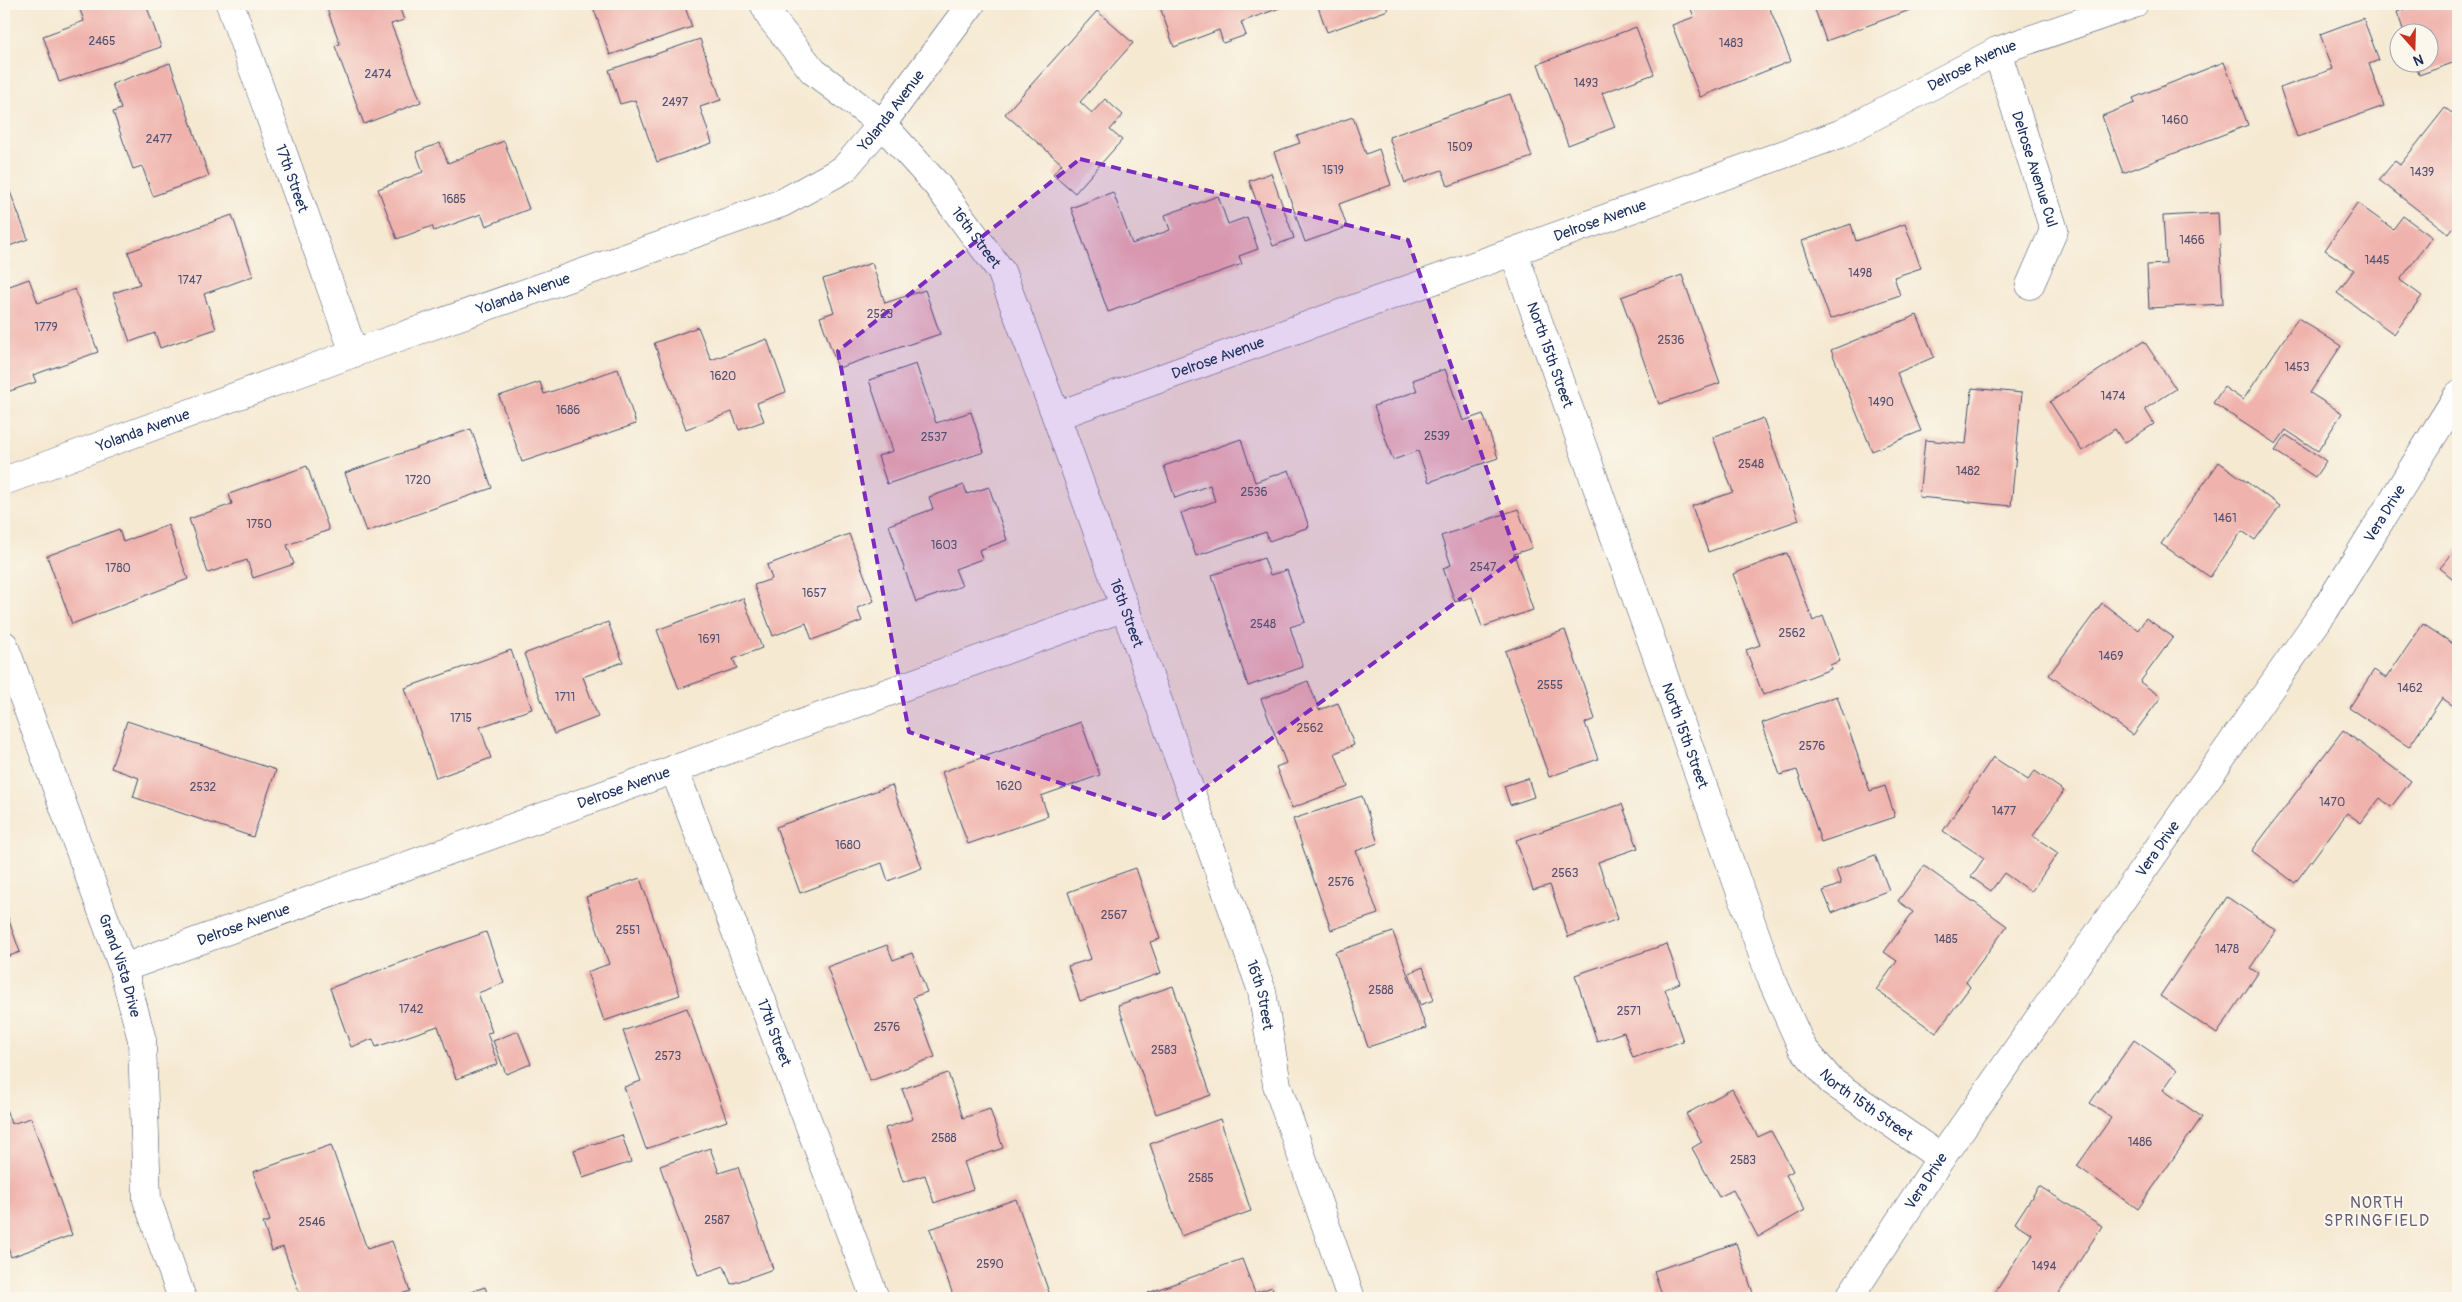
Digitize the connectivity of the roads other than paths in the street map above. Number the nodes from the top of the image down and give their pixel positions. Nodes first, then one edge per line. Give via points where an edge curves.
1 (230, 4) edge
2 (764, 4) edge
3 (971, 4) edge
4 (2134, 4) edge
5 (1997, 51) junction
6 (882, 124) junction
7 (1514, 253) junction
8 (2030, 285) dead end
9 (354, 353) junction
10 (2458, 395) edge
11 (1056, 416) junction
12 (4, 481) edge
13 (1125, 607) junction
14 (4, 645) edge
15 (674, 769) junction
16 (123, 968) junction
17 (1941, 1158) junction
18 (182, 1298) edge
19 (875, 1298) edge
20 (1351, 1298) edge
21 (1849, 1298) edge

1 - 9 street, 17th Street
2 - 6 street, 16th Street via 771,18 813,71
3 - 6 street, Yolanda Avenue
4 - 5 street, Delrose Avenue
5 - 7 street, Delrose Avenue via 1840,134
5 - 8 street, Delrose Avenue Cul via 2054,230
6 - 9 street, Yolanda Avenue via 844,170 782,203
6 - 11 street, 16th Street via 937,185 1001,271
7 - 11 street, Delrose Avenue
7 - 17 street, North 15th Street via 1771,978 1802,1047 1831,1081
9 - 12 street, Yolanda Avenue
10 - 17 street, Vera Drive via 2325,610
11 - 13 street, 16th Street
13 - 15 street, Delrose Avenue
13 - 20 street, 16th Street via 1262,991 1277,1085
14 - 16 street, Grand Vista Drive
15 - 16 street, Delrose Avenue
15 - 19 street, 17th Street
16 - 18 street, Grand Vista Drive via 142,1040 147,1200
17 - 21 street, Vera Drive

